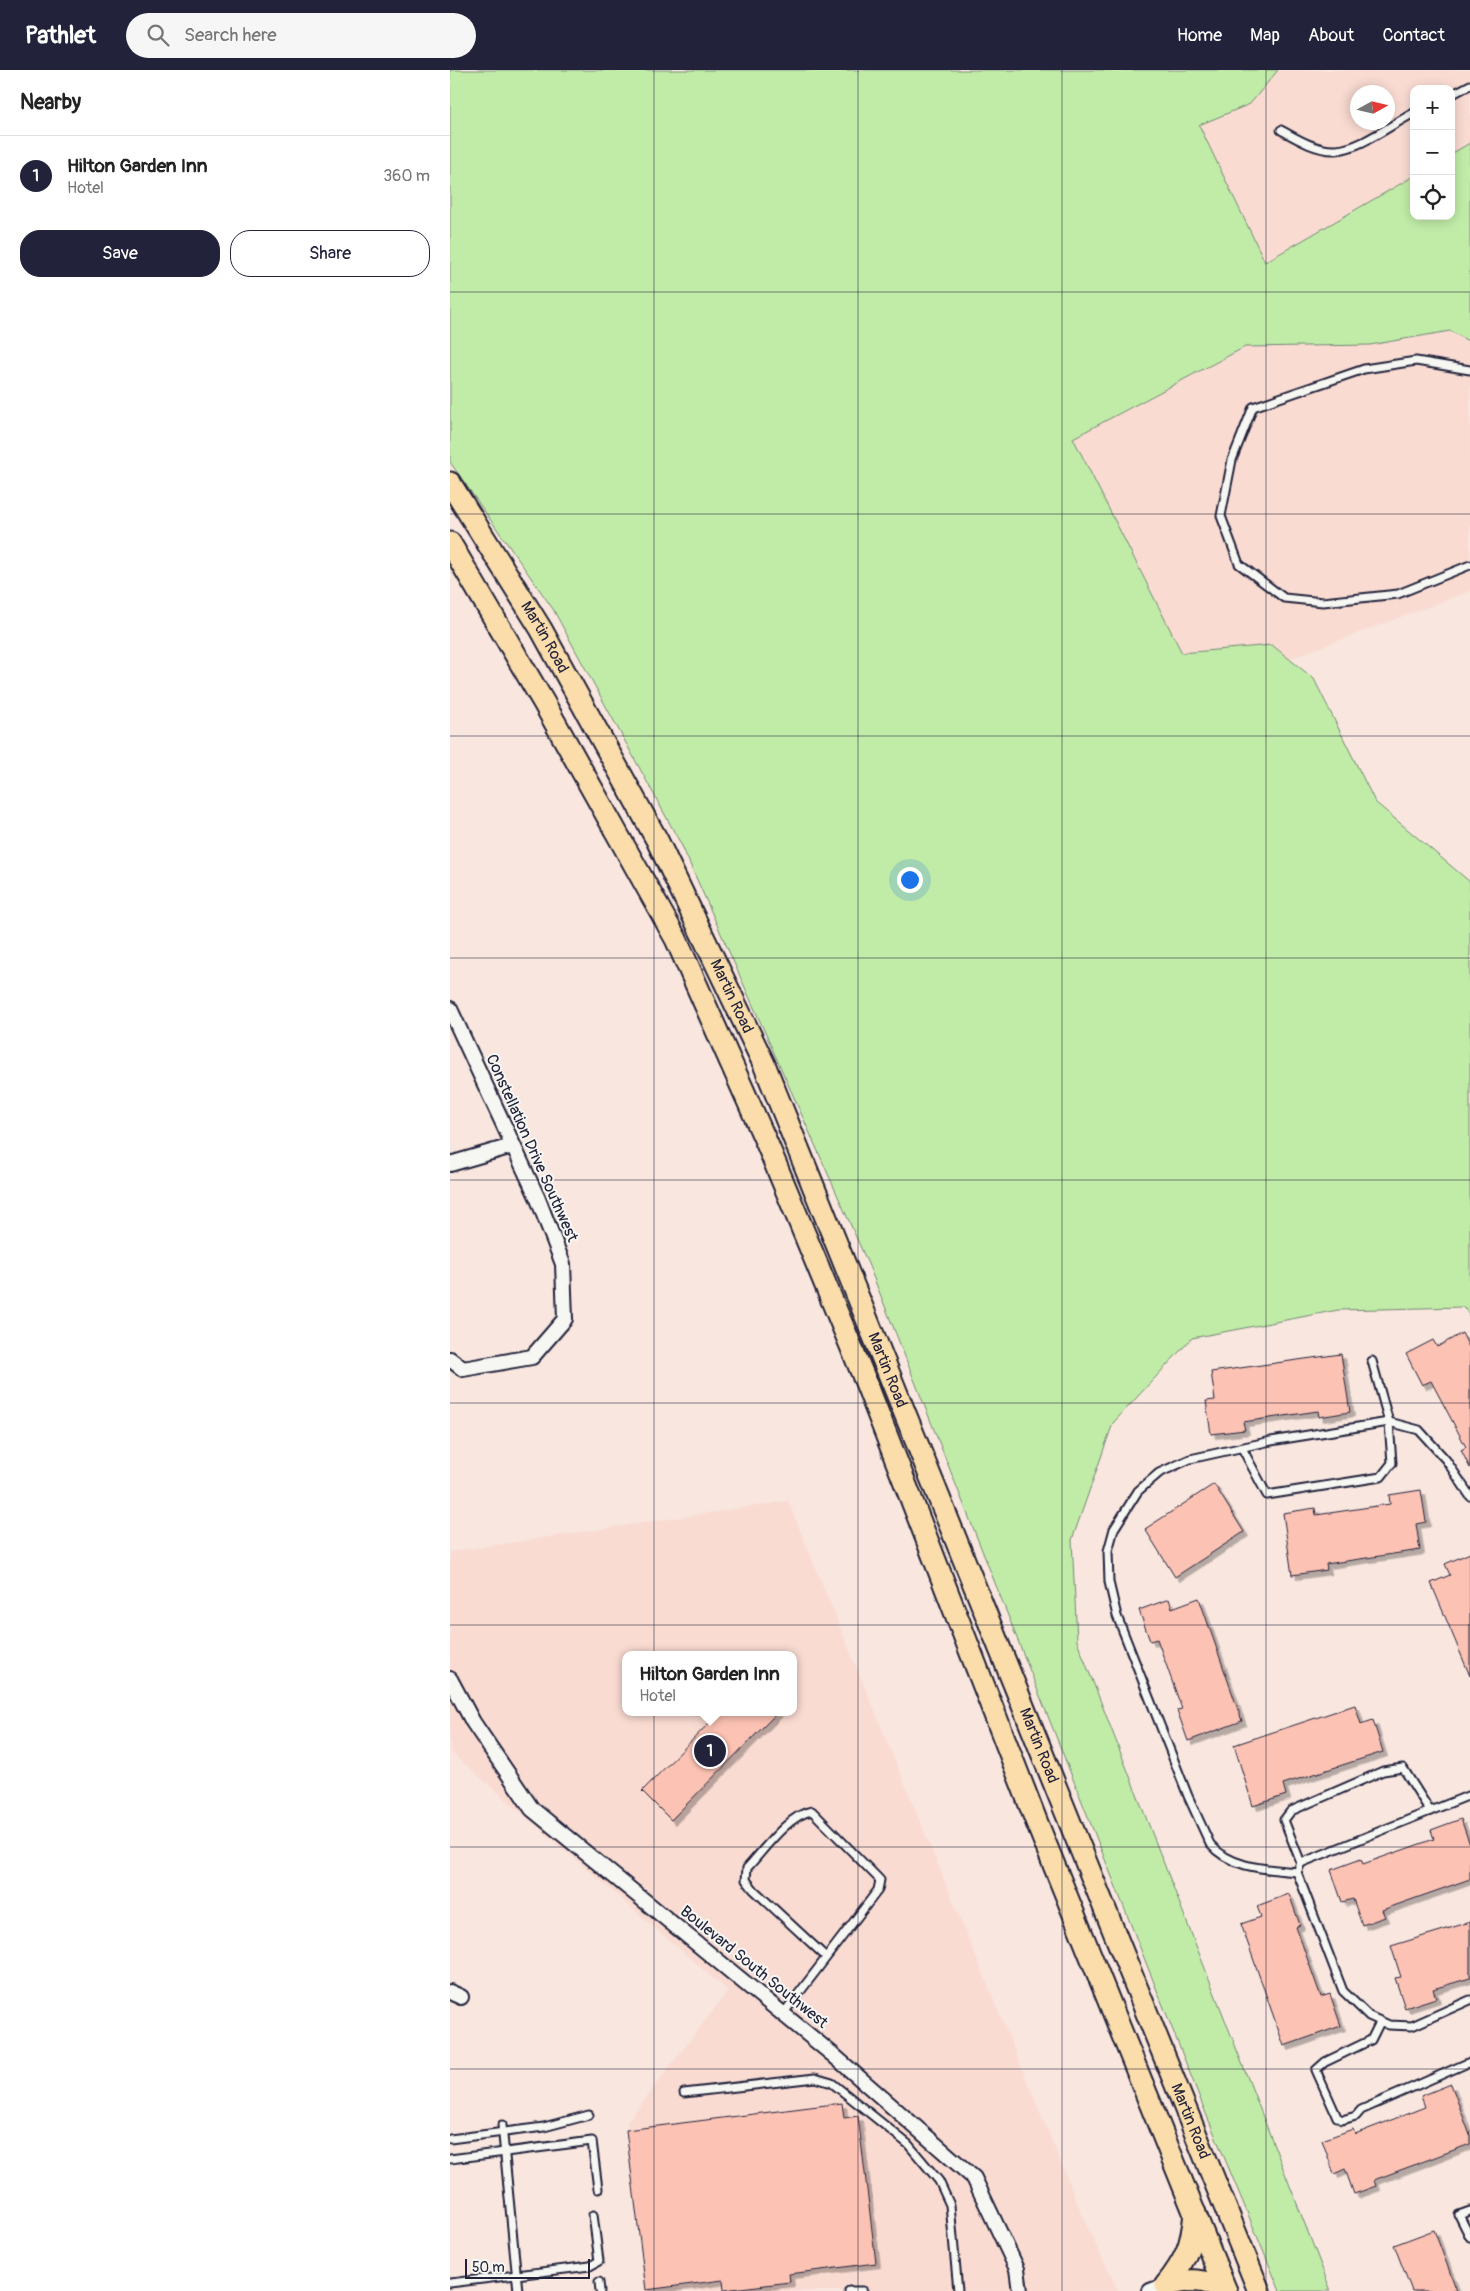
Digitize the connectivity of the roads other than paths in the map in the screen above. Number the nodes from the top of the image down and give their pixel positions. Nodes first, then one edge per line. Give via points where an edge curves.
1 (1470, 85) edge
2 (1455, 93) edge
3 (1410, 116) edge
4 (1281, 130) dead end
5 (1470, 370) edge
6 (450, 482) edge
7 (450, 543) edge
8 (1470, 565) edge
9 (450, 1009) edge
10 (512, 1146) junction
11 (450, 1164) edge
12 (450, 1359) edge
13 (1372, 1362) dead end
14 (1389, 1422) junction
15 (1242, 1448) junction
16 (1470, 1496) edge
17 (450, 1678) edge
18 (1470, 1795) edge
19 (1430, 1811) junction
20 (1301, 1863) junction
21 (1298, 1872) junction
22 (825, 1956) junction
23 (1470, 2000) edge
24 (783, 2014) junction
25 (1380, 2022) junction
26 (1470, 2062) edge
27 (684, 2093) dead end
28 (589, 2115) dead end
29 (502, 2125) dead end
30 (502, 2133) junction
31 (450, 2139) edge
32 (504, 2153) junction
33 (450, 2159) edge
34 (598, 2189) dead end
35 (1470, 2211) edge
36 (1195, 2212) junction
37 (593, 2215) dead end
38 (1470, 2237) edge
39 (517, 2276) junction
40 (598, 2282) dead end
41 (450, 2283) edge
42 (1158, 2288) edge
43 (518, 2291) edge
44 (600, 2291) edge
45 (849, 2291) edge
46 (863, 2291) edge
47 (958, 2291) edge
48 (1020, 2291) edge
49 (1226, 2291) edge
50 (1259, 2291) edge

1 - 2 lane
3 - 4 lane via 1368,140 1336,150 1304,143
5 - 8 lane via 1416,362 1364,369 1253,407 1232,460 1221,516 1239,564 1284,598 1323,602 1398,594
6 - 50 main road, Martin Road via 541,629 656,840 764,1064
7 - 36 main road, Martin Road via 676,939 768,1146 865,1380 1037,1823
9 - 10 street, Constellation Drive Southwest
10 - 11 street
10 - 12 street, Constellation Drive Southwest via 538,1199 563,1264 565,1319 532,1357 463,1369
13 - 14 lane
14 - 15 lane
14 - 15 lane via 1392,1463 1381,1477 1267,1495
14 - 16 lane via 1420,1430 1446,1460
15 - 21 lane via 1207,1454 1178,1464 1159,1473 1138,1491 1114,1529 1108,1551 1109,1582 1117,1616 1210,1844 1234,1861 1261,1869
17 - 24 street, Boulevard South Southwest via 473,1722 532,1809
18 - 19 lane
19 - 20 lane
19 - 20 lane via 1402,1768 1383,1771 1287,1816 1284,1820
20 - 21 lane
21 - 25 lane via 1343,1991
22 - 22 lane via 878,1890 880,1880 812,1811 802,1812 747,1868 746,1880
22 - 24 lane
23 - 25 lane via 1419,2024 1401,2027
24 - 48 street, Boulevard South Southwest via 974,2178 1017,2269
25 - 26 lane via 1371,2040 1325,2062 1316,2070 1337,2117 1342,2120
27 - 47 lane via 815,2078 832,2083 908,2144 939,2181 950,2205
28 - 30 lane via 544,2127
29 - 30 lane
30 - 31 lane
30 - 32 lane
32 - 33 lane
32 - 34 lane via 592,2142
32 - 39 lane
35 - 38 lane via 1459,2215
36 - 42 main road via 1189,2250
36 - 49 main road, Martin Road
37 - 39 lane via 599,2261 590,2266
39 - 41 lane
39 - 43 lane
40 - 44 lane
42 - 49 main road via 1188,2280 1212,2282
45 - 46 lane

